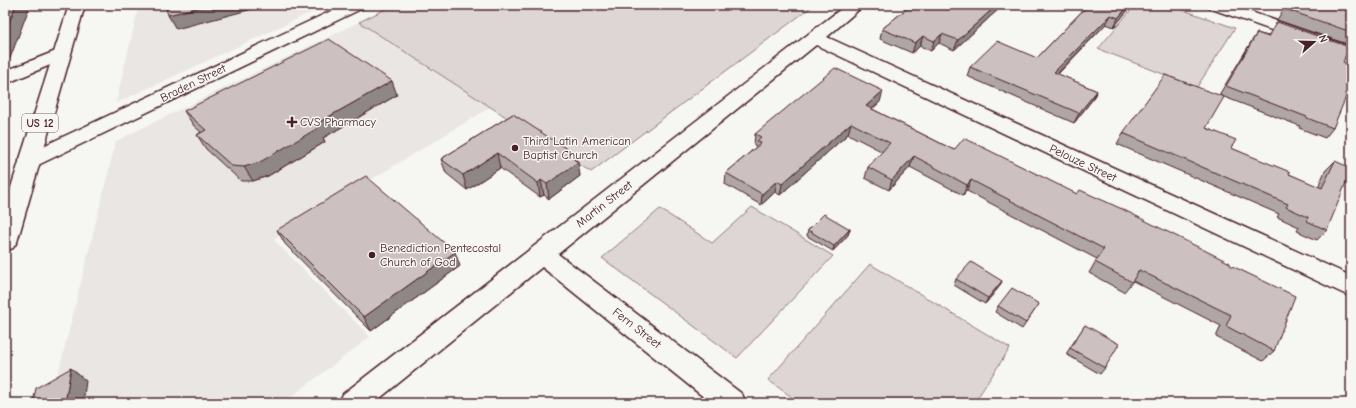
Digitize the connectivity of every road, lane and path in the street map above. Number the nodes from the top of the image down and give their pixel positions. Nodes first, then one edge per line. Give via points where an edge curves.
1 (77, 5) edge
2 (356, 5) edge
3 (856, 5) edge
4 (1215, 5) edge
5 (1244, 10) edge
6 (815, 38) junction
7 (1351, 53) edge
8 (62, 54) junction
9 (5, 78) edge
10 (29, 161) junction
11 (5, 242) edge
12 (542, 254) junction
13 (1351, 287) edge
14 (353, 403) edge
15 (732, 403) edge

1 - 8 street, US 12
2 - 10 street, Braden Street
3 - 6 street, Martin Street
4 - 5 street
5 - 7 street
6 - 12 street, Martin Street
6 - 13 street, Pelouze Street
8 - 9 street
8 - 10 street, US 12
10 - 11 street, US 12
12 - 14 street, Martin Street
12 - 15 street, Fern Street

